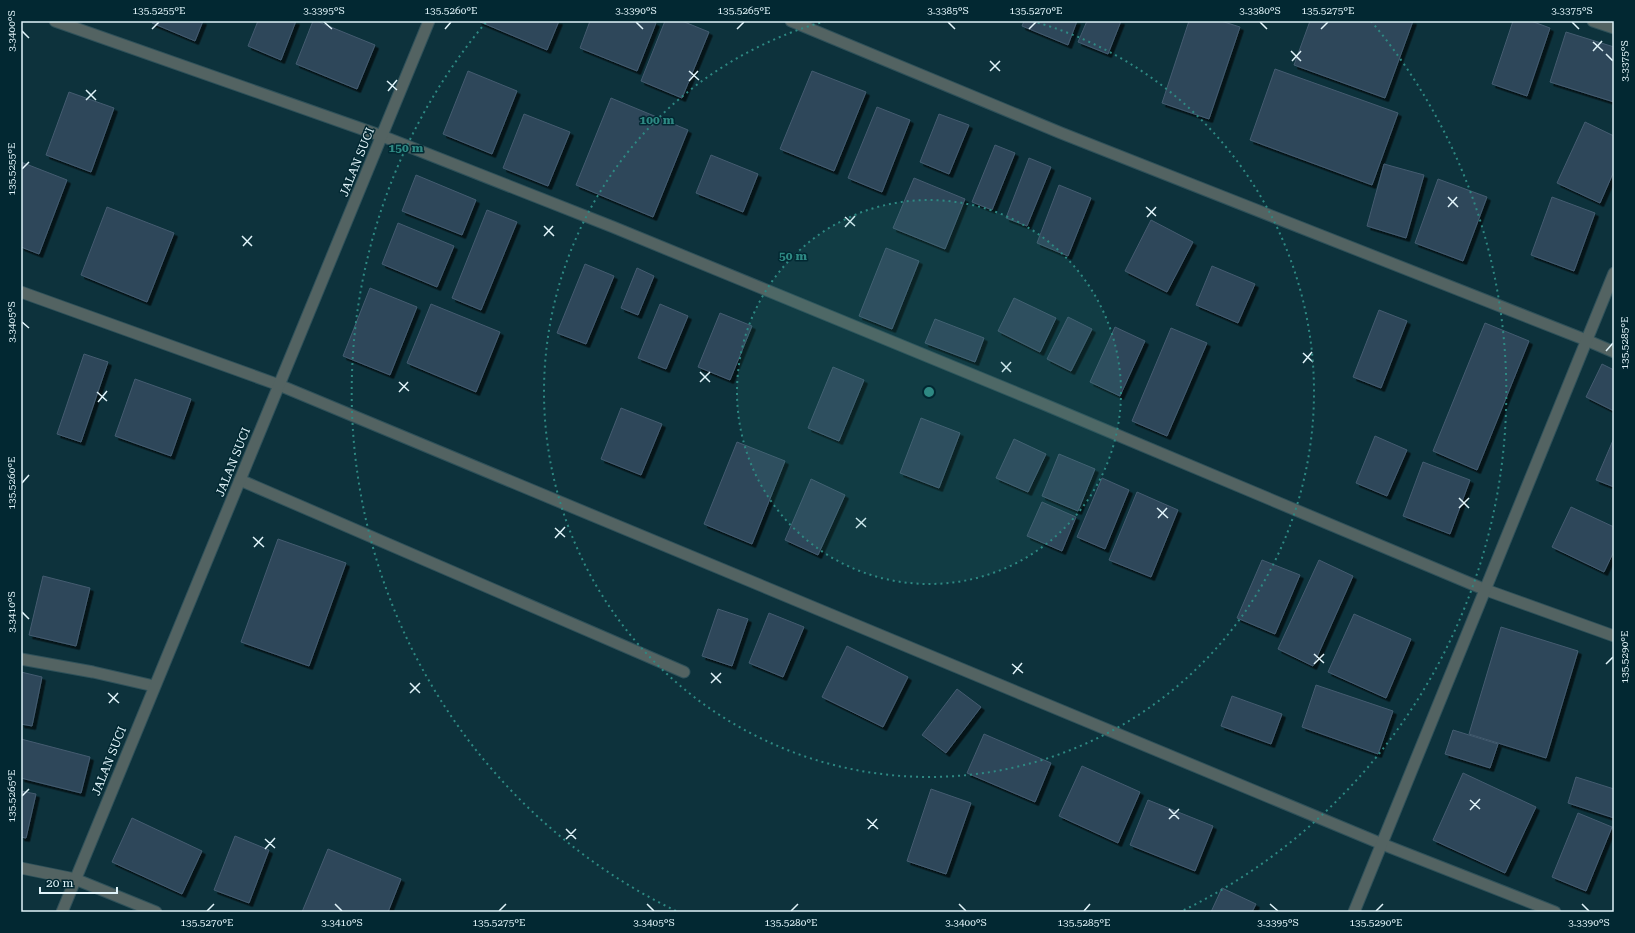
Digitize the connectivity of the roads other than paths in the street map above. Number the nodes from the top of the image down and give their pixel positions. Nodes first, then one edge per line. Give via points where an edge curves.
1 (55, 21) edge
2 (429, 21) edge
3 (791, 21) edge
4 (1593, 21) edge
5 (1614, 28) edge
6 (382, 136) junction
7 (1614, 273) edge
8 (21, 292) edge
9 (1586, 340) junction
10 (1614, 352) edge
11 (279, 385) junction
12 (240, 480) junction
13 (1486, 590) junction
14 (1614, 636) edge
15 (21, 659) edge
16 (684, 672) dead end
17 (154, 686) junction
18 (1382, 844) junction
19 (21, 868) edge
20 (75, 879) junction
21 (62, 912) edge
22 (156, 912) edge
23 (1354, 912) edge
24 (1555, 912) edge

1 - 6 street
2 - 6 street, JALAN SUCI
3 - 9 street via 1061,133
4 - 5 street
6 - 11 street, JALAN SUCI
6 - 13 street via 620,230 1041,403
7 - 9 street
8 - 11 street
9 - 10 street
9 - 13 street
11 - 12 street, JALAN SUCI
11 - 18 street
12 - 16 street
12 - 17 street, JALAN SUCI
13 - 14 street
13 - 18 street
15 - 17 street
17 - 20 street, JALAN SUCI
18 - 23 street
18 - 24 street
19 - 20 street
20 - 21 street, JALAN SUCI
20 - 22 street

